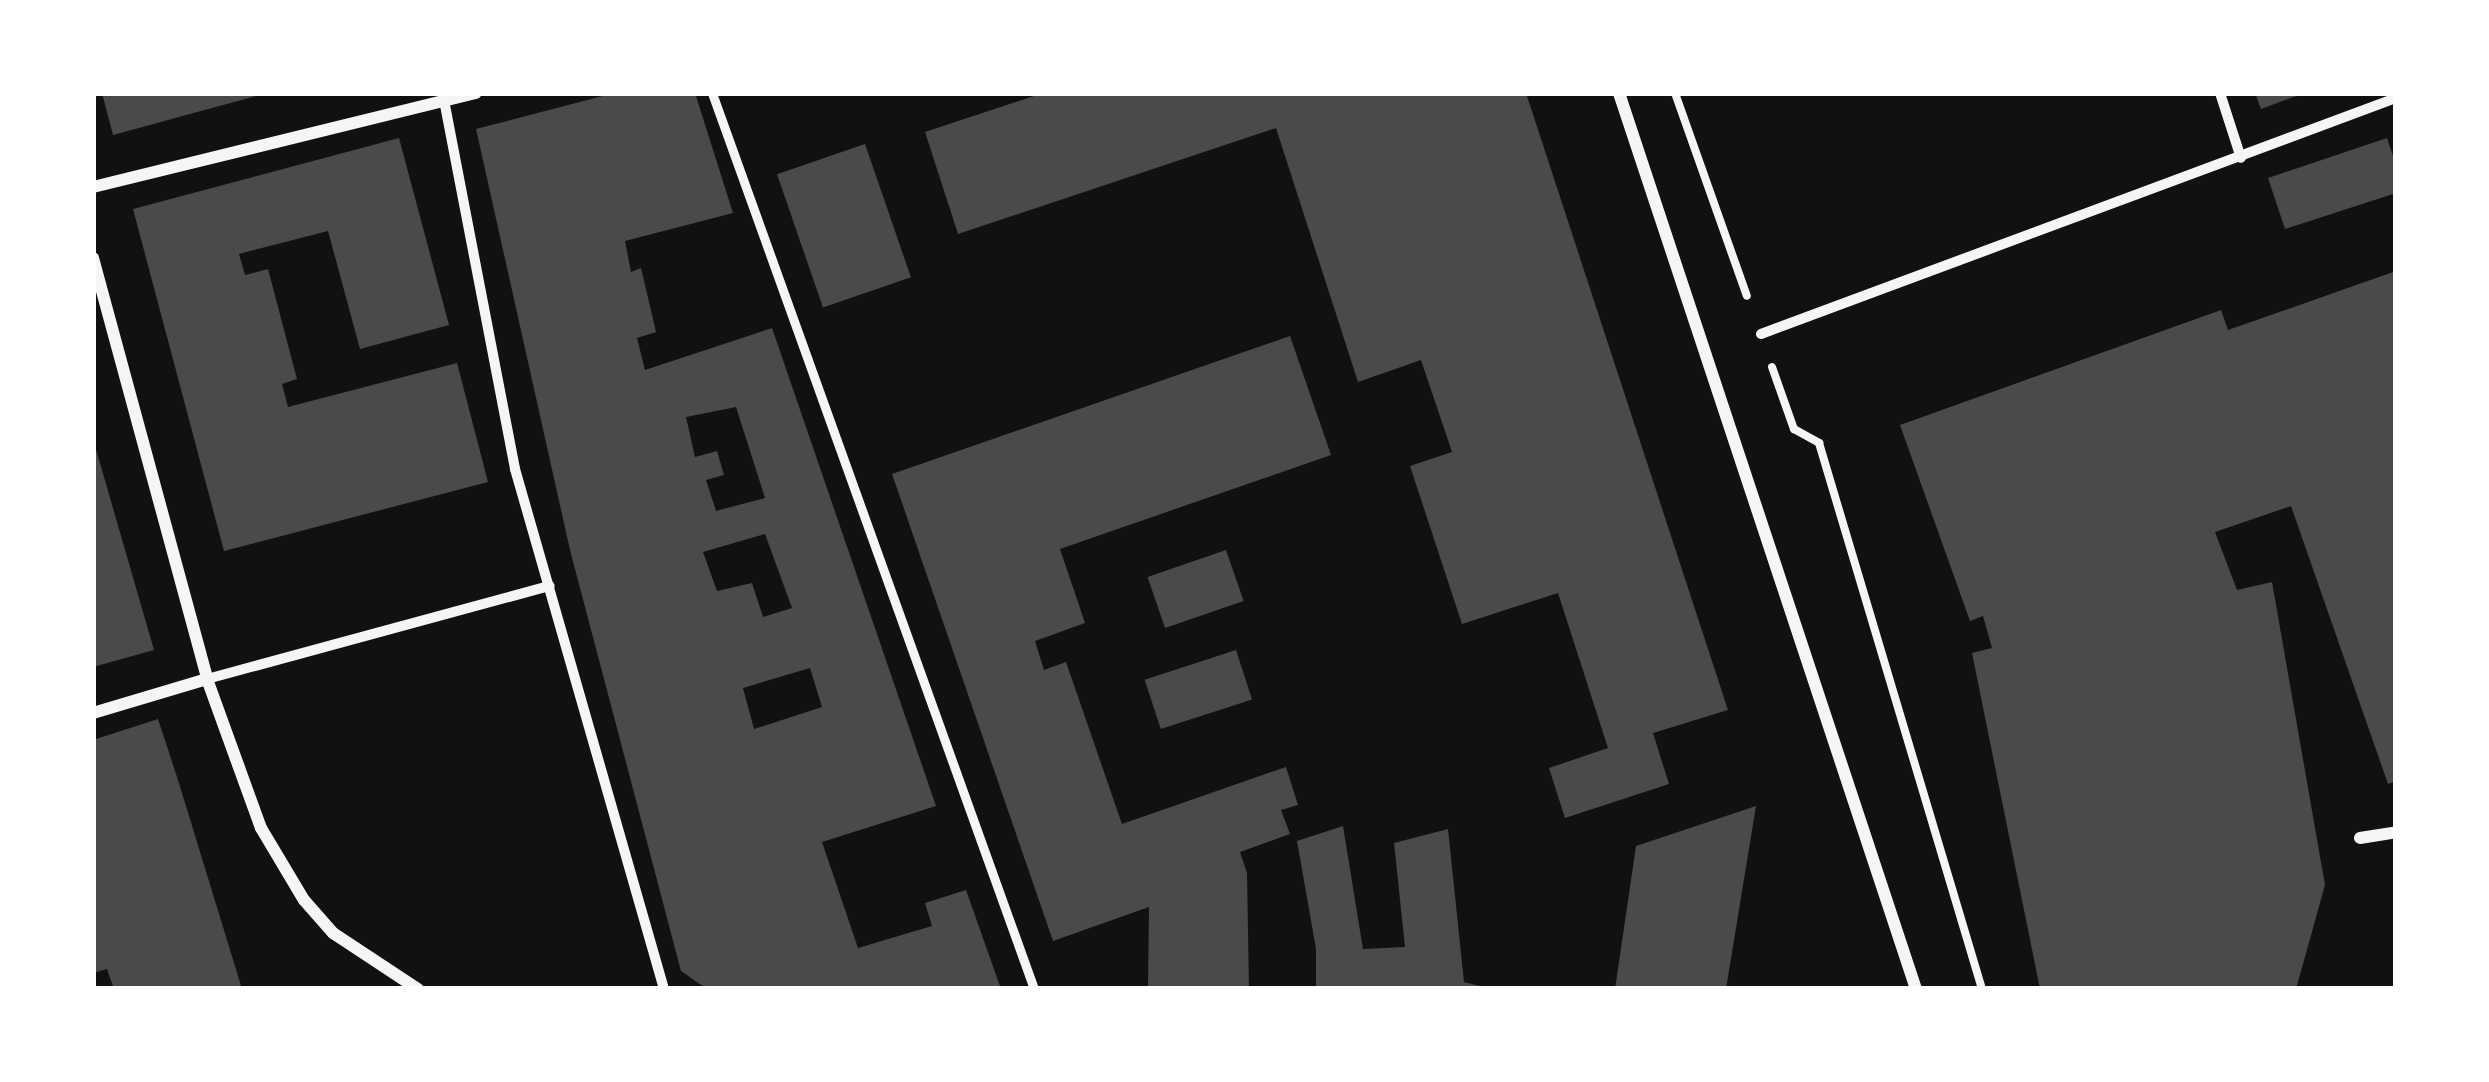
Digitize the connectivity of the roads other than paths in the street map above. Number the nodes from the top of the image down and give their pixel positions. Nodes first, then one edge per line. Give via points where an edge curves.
1 (476, 93) edge
2 (712, 93) edge
3 (1619, 93) edge
4 (2220, 93) edge
5 (444, 97) edge
6 (2396, 98) edge
7 (2241, 158) junction
8 (93, 187) edge
9 (93, 258) edge
10 (1761, 334) road end
11 (550, 586) junction
12 (207, 679) junction
13 (93, 713) edge
14 (2396, 832) edge
15 (2360, 838) dead end
16 (418, 989) edge
17 (664, 989) edge
18 (1034, 989) edge
19 (1916, 989) edge

1 - 5 street
2 - 18 lane
3 - 19 street
4 - 7 street
5 - 8 street
5 - 11 street via 515,469
6 - 7 street
7 - 10 street
9 - 12 street
11 - 12 street
11 - 17 street
12 - 13 street
12 - 16 street via 261,828 304,900 366,959
14 - 15 street

